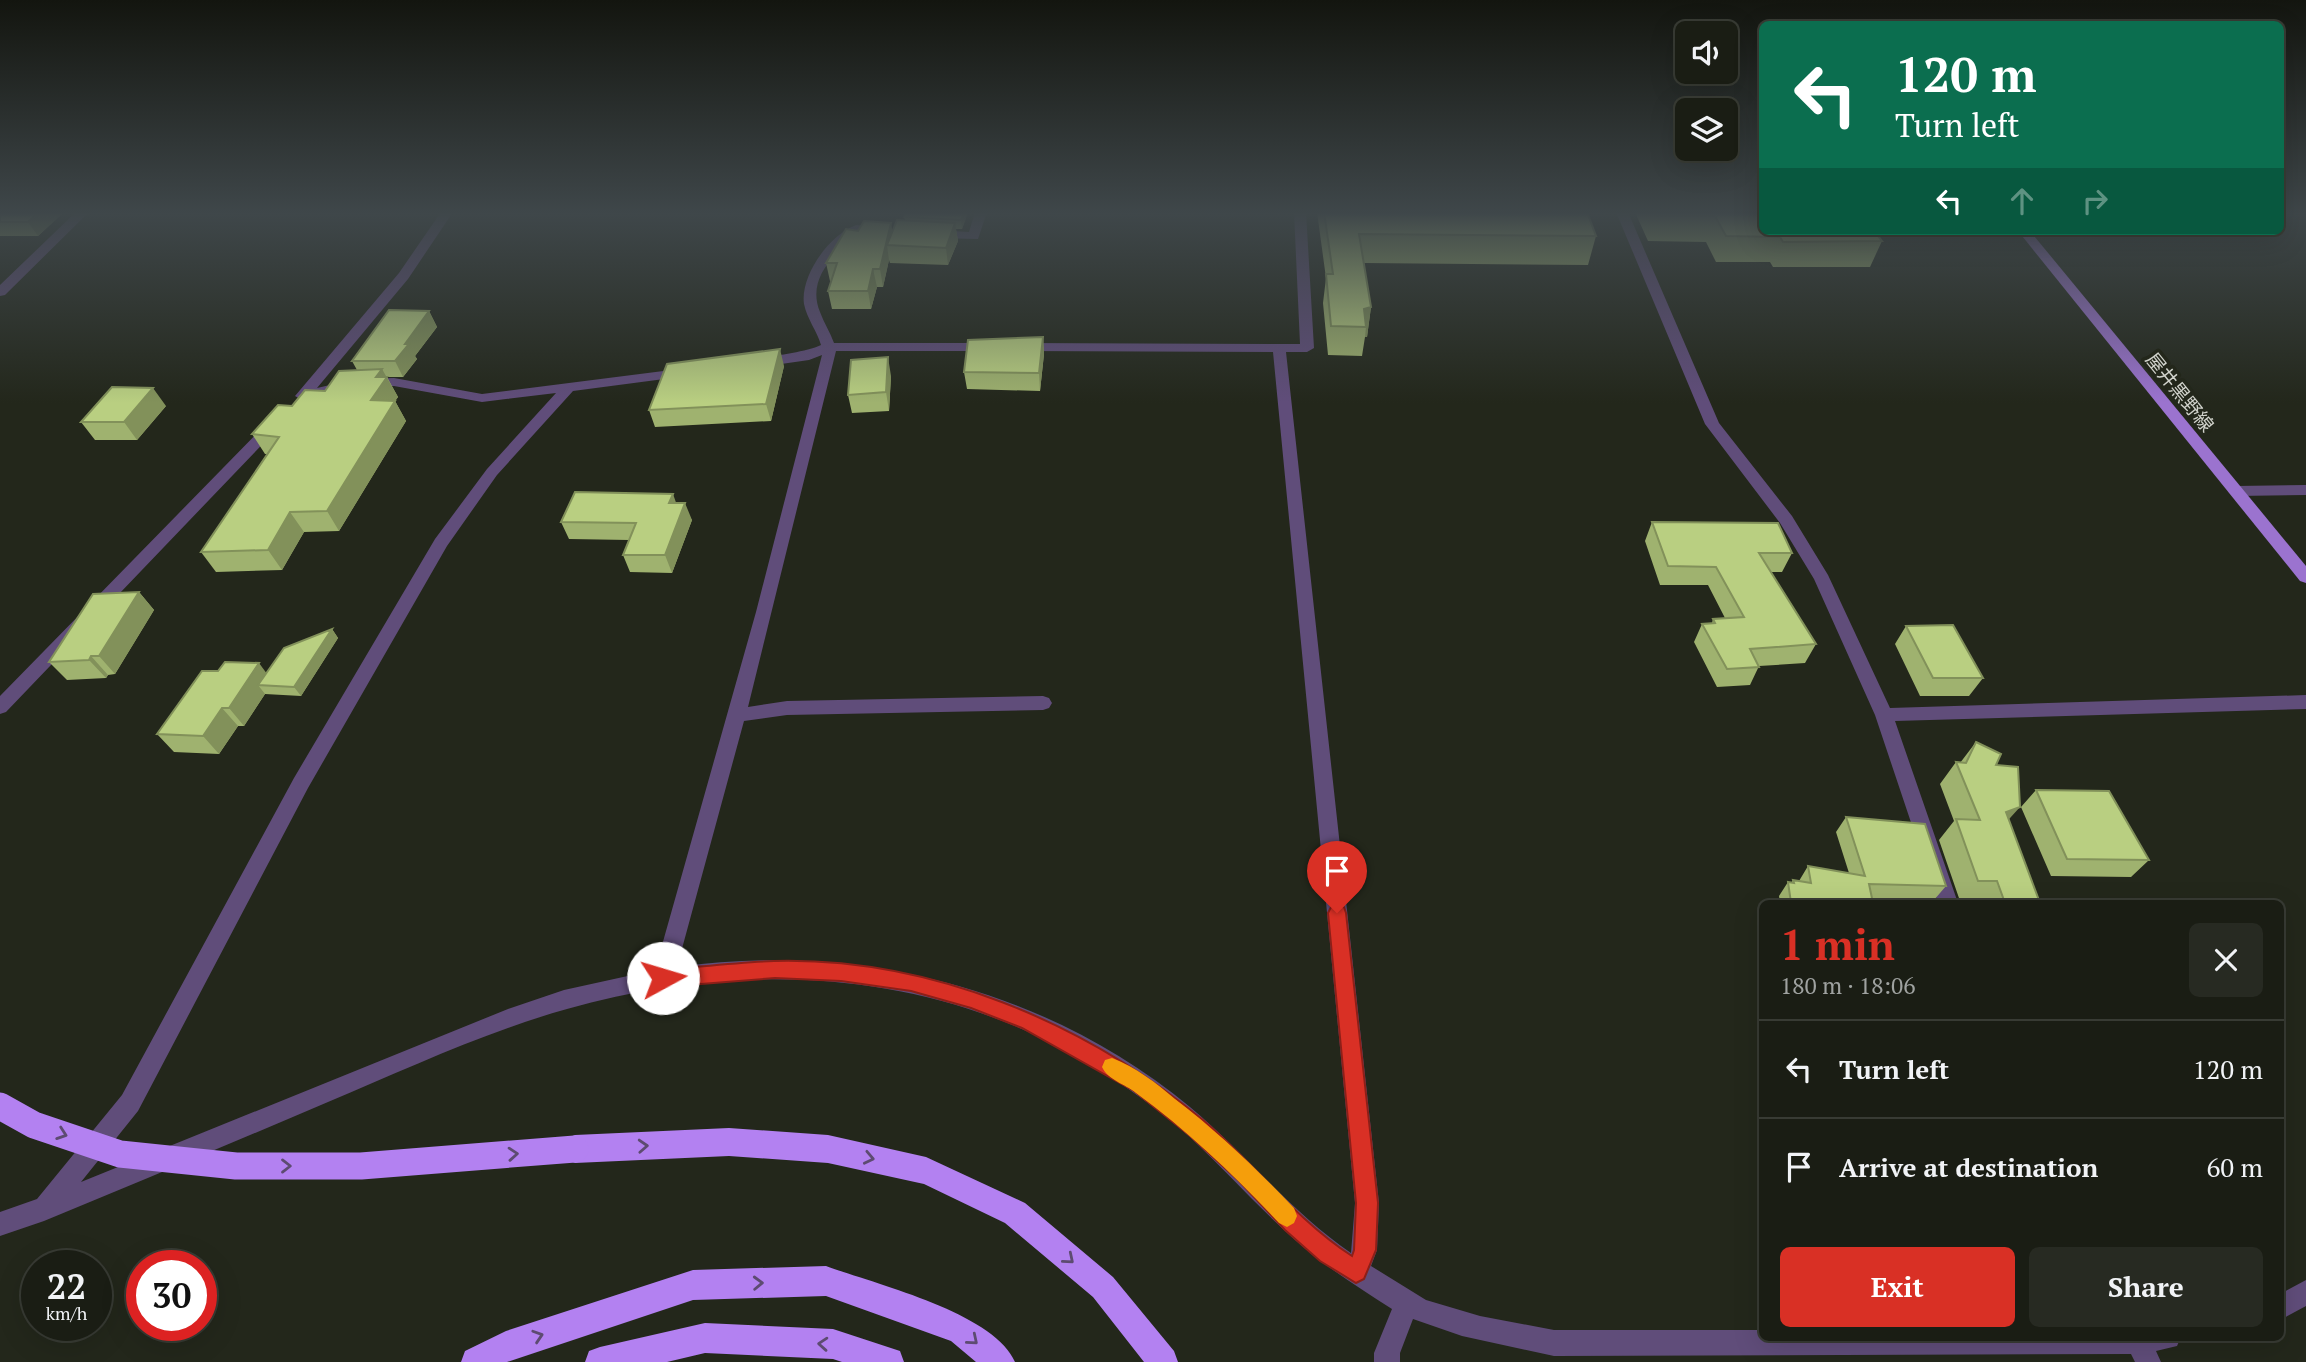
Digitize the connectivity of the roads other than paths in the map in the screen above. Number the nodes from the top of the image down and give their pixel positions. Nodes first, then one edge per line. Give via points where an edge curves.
1 (17, 276) edge
2 (404, 276) edge
3 (814, 276) edge
4 (1303, 276) edge
5 (1649, 276) edge
6 (2060, 276) edge
7 (0, 292) edge
8 (829, 347) junction
9 (1279, 348) junction
10 (742, 365) edge
11 (702, 370) edge
12 (569, 387) junction
13 (293, 405) junction
14 (2306, 490) edge
15 (2236, 491) junction
16 (2306, 577) edge
17 (2306, 702) edge
18 (1043, 703) dead end
19 (0, 707) edge
20 (738, 715) junction
21 (1884, 715) junction
22 (1947, 900) edge
23 (663, 978) junction
24 (0, 1106) edge
25 (96, 1146) junction
26 (44, 1209) junction
27 (0, 1224) edge
28 (1356, 1272) junction
29 (2306, 1292) edge
30 (1406, 1304) junction
31 (2284, 1306) edge
32 (2157, 1341) edge
33 (2140, 1347) edge
34 (476, 1362) edge
35 (600, 1362) edge
36 (889, 1362) edge
37 (1000, 1362) edge
38 (1163, 1362) edge
39 (1387, 1362) edge

1 - 7 street
2 - 13 street
3 - 8 street via 811,306
4 - 9 street via 1307,348
5 - 21 street via 1712,424 1786,520 1822,579
6 - 15 main road, 屋井黒野線
8 - 9 street
8 - 10 street via 809,356
8 - 20 street
9 - 28 street via 1367,1203 1365,1250
11 - 12 street
12 - 13 street via 482,398 394,382 356,383
12 - 25 street via 492,472 441,543 301,783 130,1103
13 - 19 street
14 - 15 street
15 - 16 main road, 屋井黒野線
17 - 21 street
18 - 20 street via 787,708
20 - 23 street
21 - 22 street
23 - 26 street via 566,999 488,1027
23 - 28 street via 775,969 841,972 911,982 1029,1021 1141,1084 1247,1174 1328,1253
24 -> 25 highway, bridge via 34,1125
25 - 26 street
25 -> 38 highway, bridge via 120,1154 236,1166 361,1166 729,1142 828,1149 926,1171 1015,1213 1102,1287
26 - 27 street
28 - 30 street
29 - 31 street
30 - 33 street via 1464,1324 1554,1343
30 - 39 street
32 - 33 street
34 -> 37 highway via 506,1346 693,1285 826,1281 960,1329
36 -> 35 highway via 833,1344 705,1338

